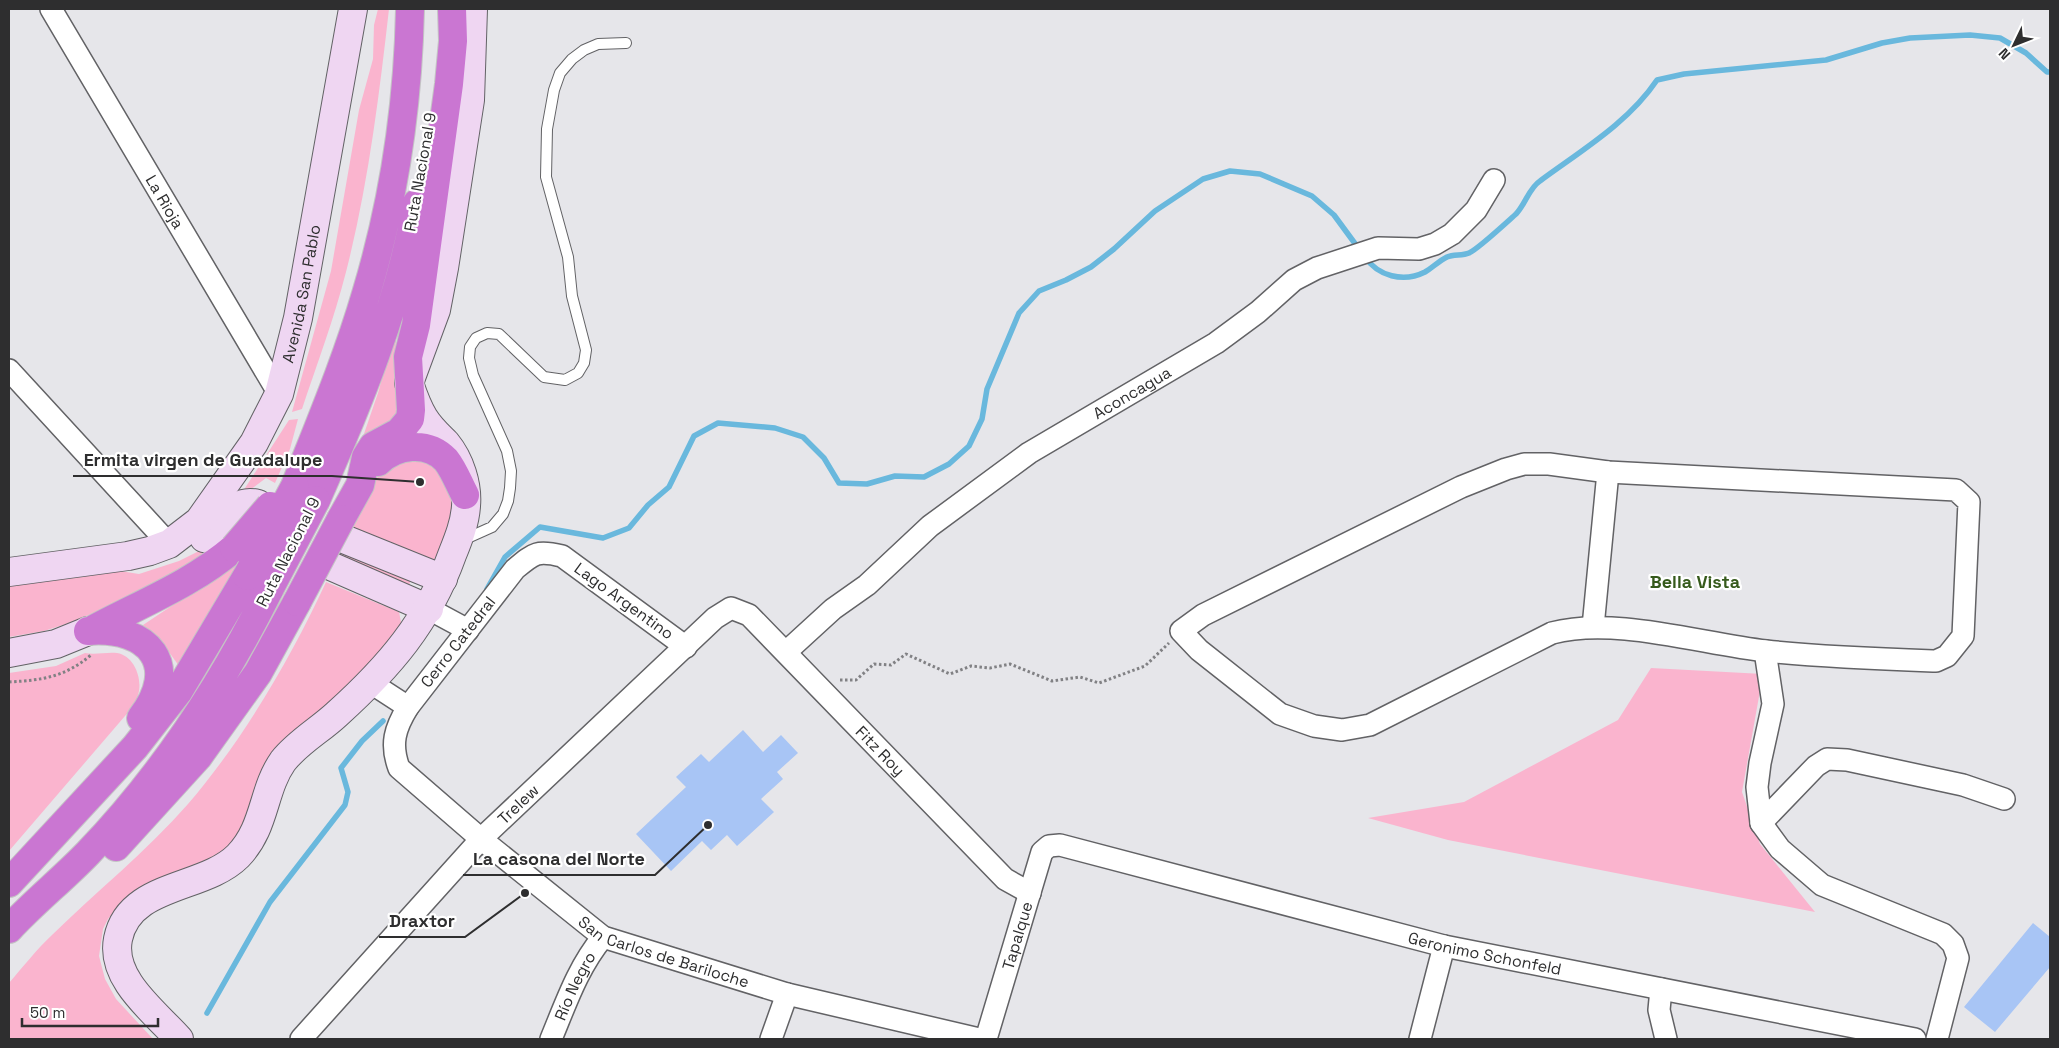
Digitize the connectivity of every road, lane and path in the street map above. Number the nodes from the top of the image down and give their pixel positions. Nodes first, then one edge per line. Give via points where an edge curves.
1 (51, 9) edge
2 (353, 9) edge
3 (410, 9) edge
4 (438, 9) edge
5 (452, 9) edge
6 (473, 9) edge
7 (626, 43) dead end
8 (1494, 180) dead end
9 (9, 370) edge
10 (409, 383) junction
11 (279, 394) junction
12 (1608, 472) junction
13 (360, 485) junction
14 (465, 495) junction
15 (286, 496) junction
16 (340, 528) junction
17 (230, 533) junction
18 (457, 542) junction
19 (169, 544) junction
20 (562, 556) joint
21 (326, 564) dead end
22 (9, 572) edge
23 (443, 579) junction
24 (258, 582) junction
25 (731, 608) joint
26 (429, 610) junction
27 (1593, 628) junction
28 (468, 630) junction
29 (1181, 631) junction
30 (93, 642) junction
31 (686, 646) junction
32 (1765, 651) junction
33 (786, 652) junction
34 (9, 653) edge
35 (840, 680) dead end
36 (9, 682) edge
37 (371, 683) junction
38 (408, 707) junction
39 (399, 768) joint
40 (2004, 799) dead end
41 (1761, 823) junction
42 (480, 839) junction
43 (1060, 844) joint
44 (31, 857) junction
45 (9, 883) edge
46 (1030, 893) junction
47 (24, 914) edge
48 (602, 937) junction
49 (1444, 946) junction
50 (1661, 989) junction
51 (787, 994) junction
52 (179, 1039) edge
53 (301, 1039) edge
54 (551, 1039) edge
55 (771, 1039) edge
56 (979, 1039) edge
57 (986, 1039) edge
58 (1420, 1039) edge
59 (1666, 1039) edge
60 (1915, 1039) edge
61 (1937, 1039) edge

1 - 11 street, La Rioja
2 - 11 street, Avenida San Pablo via 298,318
3 - 15 highway, Ruta Nacional 9 via 400,144 383,229 366,295 325,410
4 - 15 highway, Ruta Nacional 9 via 426,149 404,258 381,338
5 - 10 highway via 449,84 416,325 408,357
6 - 10 street via 470,100 444,268 436,310
7 - 18 lane via 598,44 572,59 560,73 546,128 546,178 568,257 572,296 586,350 584,363 578,373 565,380 544,377 499,334 487,332 476,338 470,347 469,358 473,375 507,451 510,488 502,514 492,527
8 - 33 street, Aconcagua via 1476,210 1452,234 1435,244 1419,249 1378,248 1316,268 1294,280 1216,344 1029,453 930,526 867,585 833,609
9 - 19 street
10 - 13 highway via 410,419 399,432 373,446 366,457
10 - 14 street via 424,418 456,458
11 - 19 street, Avenida San Pablo via 254,442 210,506 189,531
12 - 27 street
12 - 29 street via 1549,464 1506,468 1204,614
12 - 32 street via 1956,490 1969,502 1963,636 1947,656 1936,661
13 - 14 highway via 388,453 414,447 435,452 446,460
13 - 16 highway
14 - 18 street via 466,505
15 - 17 highway, bridge
15 - 24 highway, Ruta Nacional 9, bridge
16 - 23 street
16 - 47 highway, bridge via 258,673 198,757 105,857
17 - 19 street via 207,536 191,545
17 - 30 highway via 221,559
18 - 23 street
19 - 22 street via 123,557
20 - 28 street, Cerro Catedral via 543,551 531,555 514,569
20 - 31 street, Lago Argentino
21 - 26 street
23 - 26 street
24 - 44 highway, Ruta Nacional 9 via 135,747
24 - 47 highway, Ruta Nacional 9 via 249,630 171,752 88,853
25 - 31 street, Trelew via 715,618
25 - 33 street, Fitz Roy via 749,615
26 - 28 street
26 - 37 street
27 - 29 street via 1552,633 1370,725 1342,730 1314,726 1280,714 1199,650
27 - 32 street via 1670,635
28 - 38 street, Cerro Catedral
29 - 35 path via 1145,666 1099,683 1080,677 1052,681 1010,664 990,668 971,666 950,674 906,654 891,665 874,664 856,680
30 - 34 street via 56,644
30 - 36 path via 58,676
30 - 44 highway via 107,630 122,632 150,648 160,673 158,688 152,704 140,720 58,813
31 - 42 street, Trelew
32 - 41 street via 1773,704 1757,787
33 - 46 street, Fitz Roy via 1005,879
37 - 38 street
37 - 52 street via 282,763 271,785 259,825 237,857 207,877 150,898 125,922 118,940 117,955 122,973
38 - 39 street, Cerro Catedral via 396,726 394,754
39 - 42 street, San Carlos de Bariloche
40 - 41 street via 1964,785 1847,760 1827,759 1816,766
41 - 61 street via 1780,849 1822,884 1943,934 1953,944 1958,958
42 - 48 street, San Carlos de Bariloche
42 - 53 street, Trelew
43 - 46 street, Tapalque via 1049,846 1042,852
43 - 49 street, Geronimo Schonfeld
44 - 45 highway, Ruta Nacional 9
46 - 57 street, Tapalque
48 - 51 street, San Carlos de Bariloche
48 - 54 street, Río Negro via 579,971
49 - 50 street, Geronimo Schonfeld
49 - 58 street
50 - 59 street via 1659,1010
50 - 60 street, Geronimo Schonfeld
51 - 55 street
51 - 56 street, San Carlos de Bariloche

